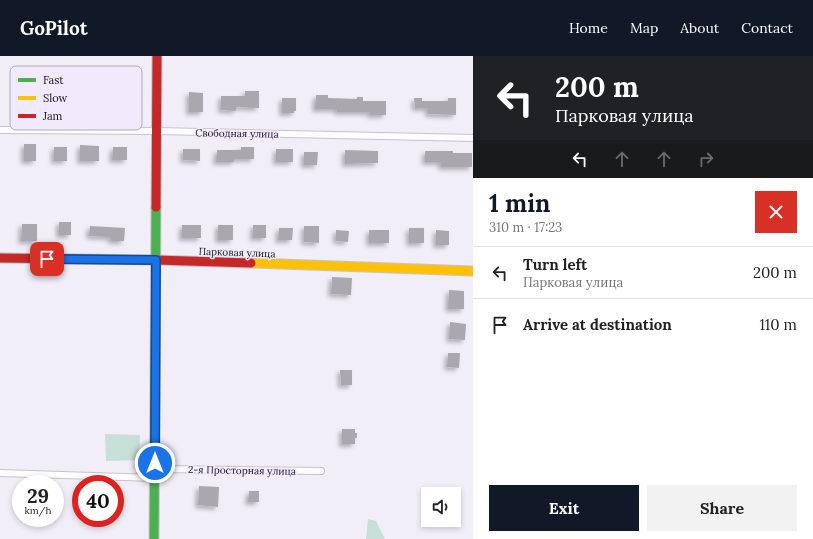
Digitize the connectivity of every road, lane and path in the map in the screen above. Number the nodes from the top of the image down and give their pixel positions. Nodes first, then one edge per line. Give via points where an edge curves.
1 (157, 56) edge
2 (0, 130) edge
3 (157, 131) junction
4 (473, 138) edge
5 (0, 258) edge
6 (156, 260) junction
7 (473, 271) edge
8 (321, 471) dead end
9 (0, 473) edge
10 (155, 478) junction
11 (154, 539) edge

1 - 3 street
2 - 3 street, Свободная улица
3 - 4 street, Свободная улица
3 - 6 street
5 - 6 street, Парковая улица
6 - 7 street, Парковая улица
6 - 10 street
8 - 10 street, 2-я Просторная улица via 164,469
9 - 10 street
10 - 11 street

